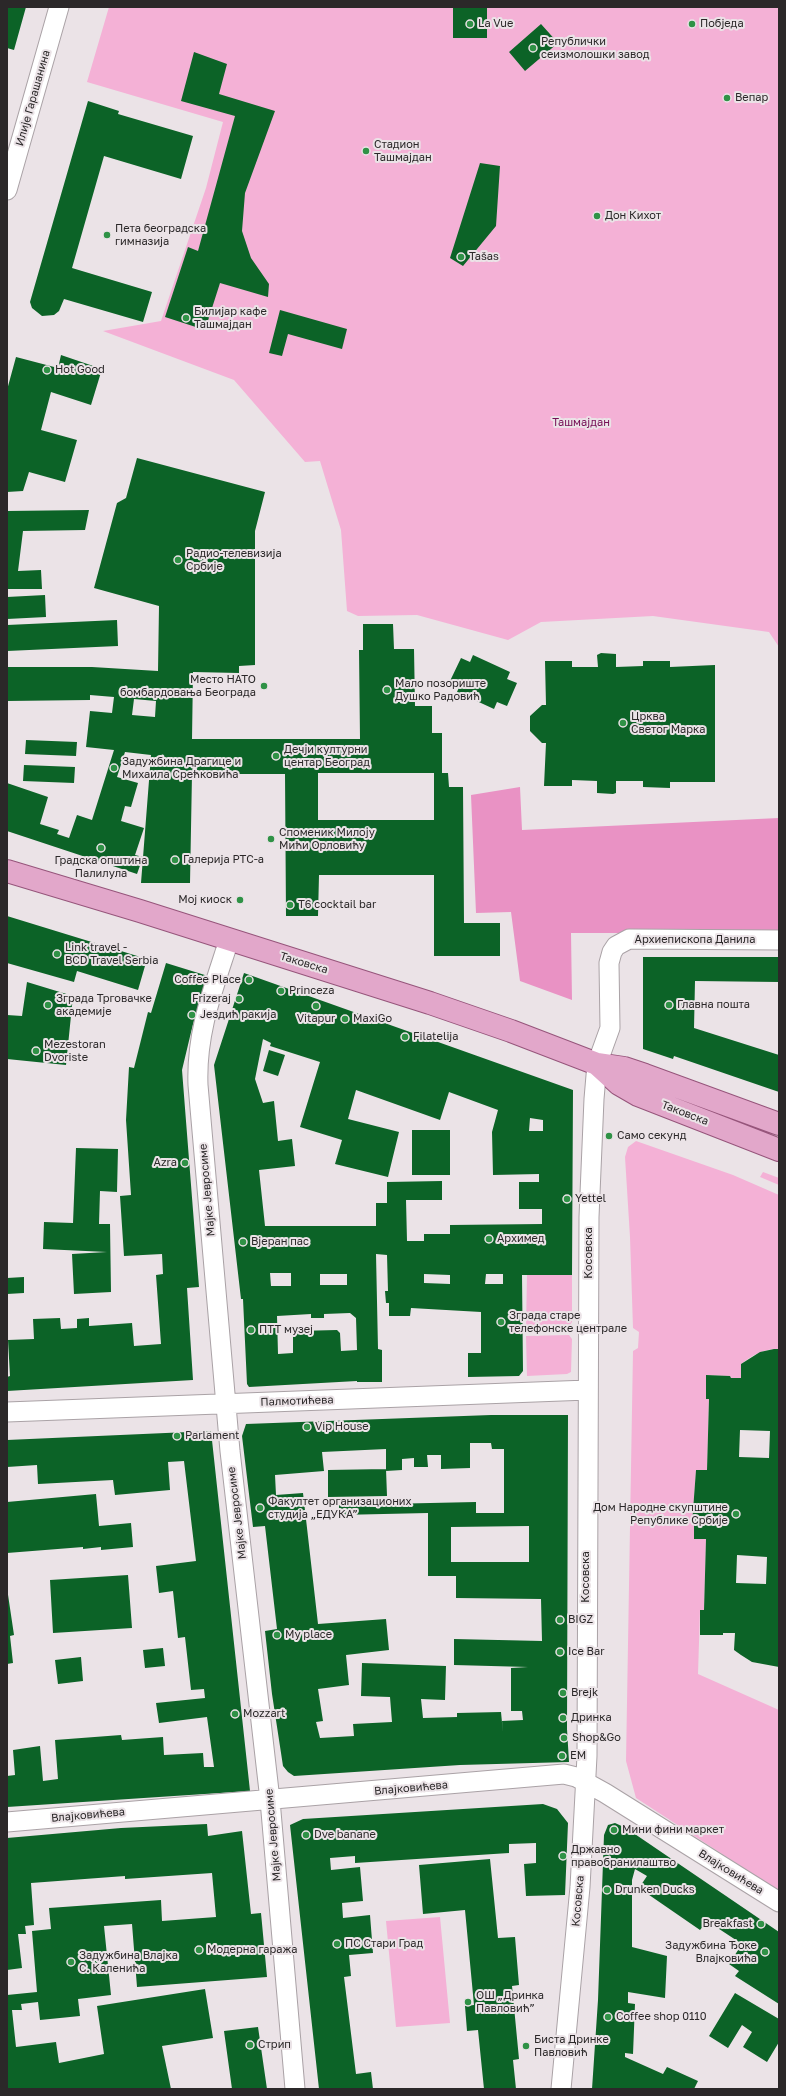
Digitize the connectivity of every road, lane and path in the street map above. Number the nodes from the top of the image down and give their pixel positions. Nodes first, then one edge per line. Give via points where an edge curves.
1 (60, 7) edge
2 (7, 190) edge
3 (7, 872) edge
4 (229, 940) junction
5 (779, 940) edge
6 (597, 1064) junction
7 (779, 1124) edge
8 (779, 1150) edge
9 (588, 1390) junction
10 (225, 1404) junction
11 (7, 1412) edge
12 (585, 1782) junction
13 (270, 1800) junction
14 (7, 1822) edge
15 (779, 1902) edge
16 (295, 2089) edge
17 (561, 2089) edge

1 - 2 street, Илије Гарашанина
3 - 4 main road, Таковска
4 - 6 main road, Таковска via 430,1003
4 - 10 street, Мајке Јевросиме via 203,1018 197,1070
5 - 6 street, Архиепископа Данила via 630,939 616,946 609,964 610,1028
6 - 7 main road, Таковска via 624,1068
6 - 8 main road, Таковска via 619,1084 638,1095
6 - 9 street, Косовска via 589,1217
9 - 10 street, Палмотићева
9 - 12 street, Косовска
10 - 11 street, Палмотићева
10 - 13 street, Мајке Јевросиме
12 - 13 street, Влајковићева via 564,1774
12 - 15 street, Влајковићева
12 - 17 street, Косовска via 580,1887
13 - 14 street, Влајковићева
13 - 16 street, Мајке Јевросиме

